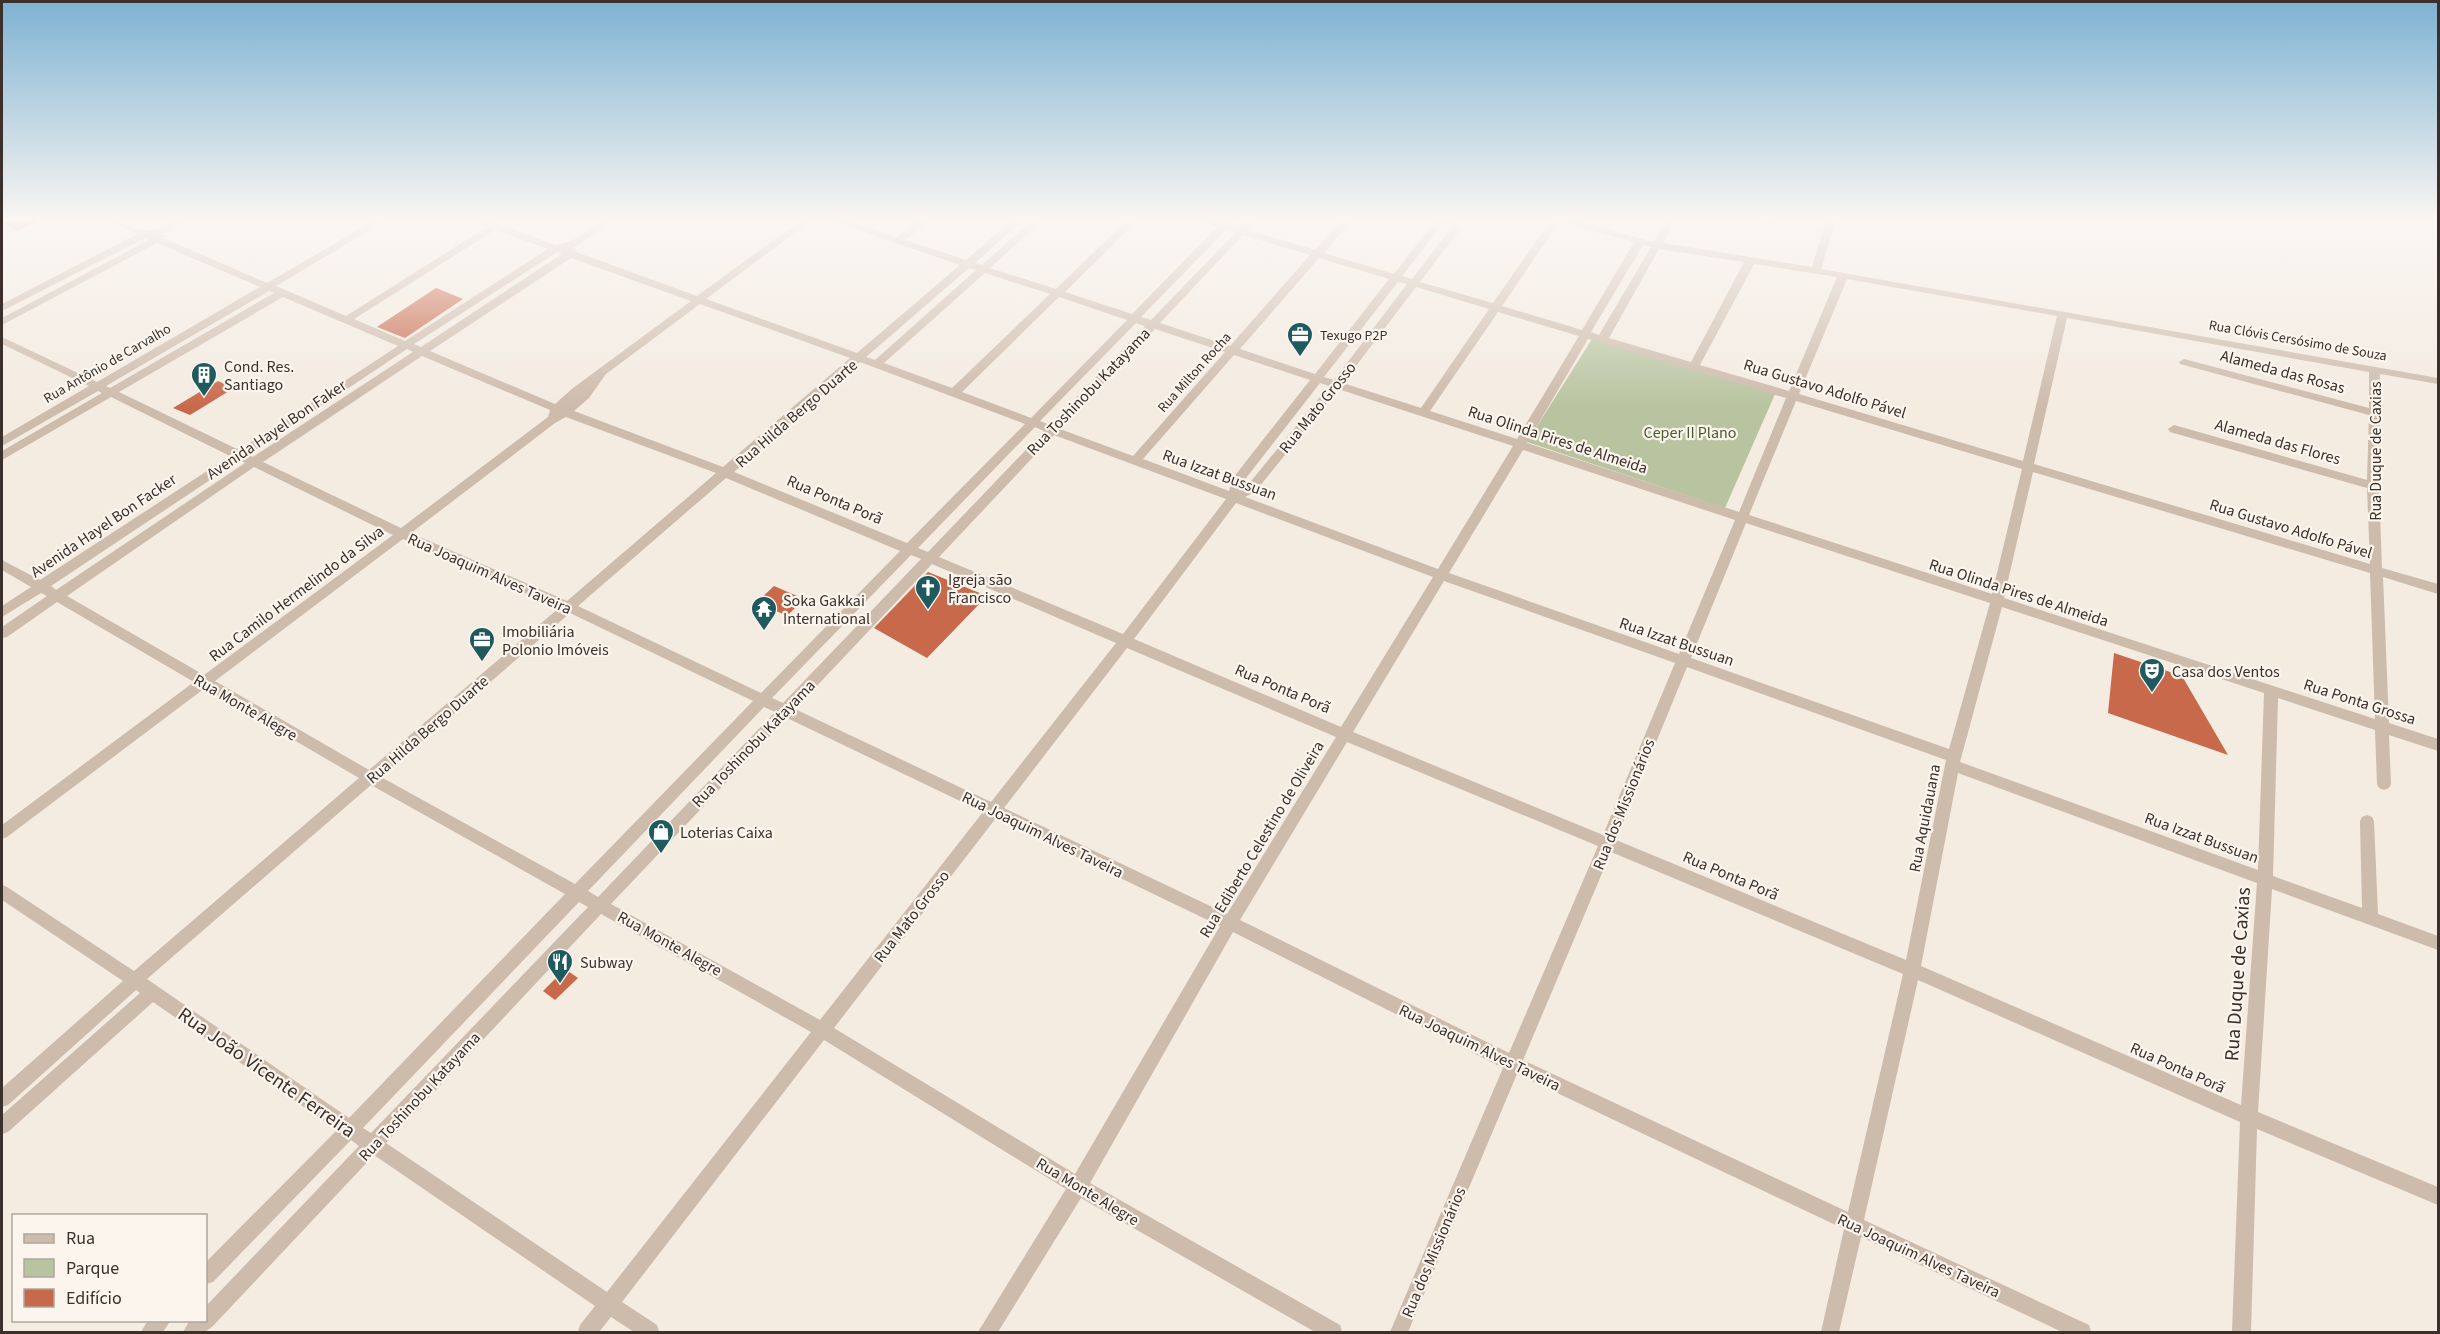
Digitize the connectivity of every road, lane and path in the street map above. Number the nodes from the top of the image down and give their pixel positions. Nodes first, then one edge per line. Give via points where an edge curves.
1 (52, 282) edge
2 (78, 282) edge
3 (257, 282) edge
4 (287, 282) edge
5 (406, 282) edge
6 (503, 282) edge
7 (523, 282) edge
8 (655, 282) edge
9 (722, 282) edge
10 (947, 282) edge
11 (967, 282) edge
12 (1022, 282) edge
13 (1070, 282) edge
14 (1170, 282) edge
15 (1193, 282) edge
16 (1293, 282) edge
17 (1393, 282) edge
18 (1415, 282) joint
19 (1514, 282) edge
20 (1616, 282) edge
21 (1635, 282) edge
22 (1739, 282) edge
23 (1840, 282) edge
24 (1884, 282) edge
25 (275, 290) junction
26 (1058, 294) junction
27 (698, 300) junction
28 (1498, 307) junction
29 (2, 308) edge
30 (2063, 314) junction
31 (1136, 318) junction
32 (346, 320) junction
33 (2, 322) edge
34 (1153, 323) junction
35 (1586, 333) junction
36 (1604, 339) junction
37 (2, 340) edge
38 (406, 345) junction
39 (1234, 350) junction
40 (422, 352) junction
41 (860, 358) junction
42 (2184, 362) dead end
43 (876, 364) junction
44 (1694, 366) junction
45 (2375, 369) junction
46 (1318, 377) junction
47 (2439, 381) edge
48 (1337, 383) junction
49 (97, 386) junction
50 (110, 392) junction
51 (953, 394) junction
52 (1792, 396) junction
53 (1424, 412) junction
54 (2374, 413) junction
55 (558, 414) junction
56 (1032, 424) junction
57 (2175, 429) dead end
58 (1050, 430) junction
59 (2, 442) edge
60 (1520, 444) junction
61 (238, 455) junction
62 (2, 456) edge
63 (1134, 461) junction
64 (254, 462) junction
65 (2027, 466) junction
66 (726, 473) junction
67 (2373, 486) junction
68 (1233, 498) junction
69 (1742, 518) junction
70 (402, 534) junction
71 (911, 550) junction
72 (930, 558) junction
73 (2, 564) edge
74 (2378, 571) junction
75 (1441, 575) junction
76 (40, 587) junction
77 (2439, 589) edge
78 (57, 597) junction
79 (1997, 602) junction
80 (569, 607) junction
81 (2, 612) edge
82 (2, 633) edge
83 (1125, 641) junction
84 (1681, 662) junction
85 (203, 682) junction
86 (2271, 691) junction
87 (762, 700) junction
88 (784, 710) junction
89 (2382, 726) junction
90 (1346, 735) junction
91 (2439, 744) edge
92 (1954, 761) junction
93 (371, 778) junction
94 (2384, 784) dead end
95 (993, 810) junction
96 (2367, 821) dead end
97 (2, 833) edge
98 (1607, 843) junction
99 (2265, 880) junction
100 (2, 892) edge
101 (579, 892) junction
102 (600, 904) junction
103 (2370, 918) junction
104 (1230, 923) junction
105 (2439, 943) edge
106 (1912, 970) junction
107 (135, 980) junction
108 (152, 992) junction
109 (823, 1030) junction
110 (1512, 1064) junction
111 (2, 1099) edge
112 (2249, 1117) junction
113 (2, 1126) edge
114 (350, 1129) junction
115 (373, 1145) junction
116 (1078, 1186) junction
117 (2439, 1196) edge
118 (1856, 1224) junction
119 (207, 1274) edge
120 (610, 1304) junction
121 (207, 1317) edge
122 (587, 1332) edge
123 (650, 1332) edge
124 (987, 1332) edge
125 (1333, 1332) edge
126 (1399, 1332) edge
127 (1830, 1332) edge
128 (2082, 1332) edge
129 (2241, 1332) edge

1 - 29 street
2 - 33 street
3 - 25 street, Rua Ponta Porã
4 - 25 street, Rua Antônio de Carvalho
5 - 32 street
6 - 38 street, Avenida Hayel Bon Facker
7 - 40 street, Avenida Hayel Bon Faker
8 - 27 street, Rua Izzat Bussuan
9 - 27 street, Rua Camilo Hermelindo da Silva
10 - 41 street, Rua Hilda Bergo Duarte
11 - 43 street, Rua Hilda Bergo Duarte
12 - 26 street, Rua Olinda Pires de Almeida
13 - 26 street
14 - 31 street, Rua Toshinobu Katayama
15 - 34 street, Rua Toshinobu Katayama
16 - 39 street, Rua Milton Rocha
17 - 46 street, Rua Mato Grosso
18 - 28 street, Rua Gustavo Adolfo Pável
18 - 48 street, Rua Mato Grosso
19 - 28 street
20 - 35 street, Rua Ediberto Celestino de Oliveira
21 - 36 street
22 - 44 street
23 - 52 street, Rua dos Missionários
24 - 30 street, Rua Clóvis Cersósimo de Souza
25 - 32 street, Rua Ponta Porã
25 - 49 street, Rua Antônio de Carvalho
25 - 50 street, Rua Antônio de Carvalho
26 - 31 street, Rua Olinda Pires de Almeida
26 - 51 street
27 - 41 street, Rua Izzat Bussuan
27 - 55 street, Rua Camilo Hermelindo da Silva via 601,374 590,393
28 - 35 street, Rua Gustavo Adolfo Pável
28 - 53 street
30 - 45 street, Rua Clóvis Cersósimo de Souza
30 - 65 street, Rua Aquidauana
31 - 34 street, Rua Olinda Pires de Almeida
31 - 56 street, Rua Toshinobu Katayama
32 - 38 street, Rua Ponta Porã
34 - 39 street, Rua Olinda Pires de Almeida
34 - 58 street, Rua Toshinobu Katayama
35 - 36 street, Rua Gustavo Adolfo Pável
35 - 60 street, Rua Ediberto Celestino de Oliveira
36 - 44 street, Rua Gustavo Adolfo Pável
37 - 49 street, Rua Joaquim Alves Taveira
38 - 40 street, Rua Ponta Porã
38 - 61 street, Avenida Hayel Bon Facker
39 - 46 street, Rua Olinda Pires de Almeida
39 - 63 street, Rua Milton Rocha
40 - 55 street, Rua Ponta Porã
40 - 64 street, Avenida Hayel Bon Faker
41 - 43 street, Rua Izzat Bussuan
41 - 66 street, Rua Hilda Bergo Duarte
42 - 54 street, Alameda das Rosas
43 - 51 street, Rua Izzat Bussuan
44 - 52 street, Rua Gustavo Adolfo Pável
45 - 47 street, Rua Clóvis Cersósimo de Souza
45 - 54 street, Rua Duque de Caxias
46 - 48 street, Rua Olinda Pires de Almeida
46 - 68 street, Rua Mato Grosso via 1237,482
48 - 53 street, Rua Olinda Pires de Almeida
48 - 68 street, Rua Mato Grosso via 1251,489
49 - 50 street, Rua Joaquim Alves Taveira
49 - 59 street, Rua Antônio de Carvalho
50 - 61 street, Rua Joaquim Alves Taveira
50 - 62 street, Rua Antônio de Carvalho
51 - 56 street, Rua Izzat Bussuan
52 - 65 street, Rua Gustavo Adolfo Pável
52 - 69 street, Rua dos Missionários
53 - 60 street, Rua Olinda Pires de Almeida
54 - 67 street, Rua Duque de Caxias
55 - 66 street, Rua Ponta Porã
55 - 70 street, Rua Camilo Hermelindo da Silva
56 - 58 street, Rua Izzat Bussuan
56 - 71 street, Rua Toshinobu Katayama
57 - 67 street, Alameda das Flores
58 - 63 street, Rua Izzat Bussuan
58 - 72 street, Rua Toshinobu Katayama
60 - 69 street, Rua Olinda Pires de Almeida
60 - 75 street, Rua Ediberto Celestino de Oliveira
61 - 64 street, Rua Joaquim Alves Taveira
61 - 76 street, Avenida Hayel Bon Facker
63 - 68 street, Rua Izzat Bussuan
64 - 70 street, Rua Joaquim Alves Taveira
64 - 78 street, Avenida Hayel Bon Faker
65 - 74 street, Rua Gustavo Adolfo Pável
65 - 79 street, Rua Aquidauana
66 - 71 street, Rua Ponta Porã
66 - 80 street, Rua Hilda Bergo Duarte
67 - 74 street, Rua Duque de Caxias
68 - 75 street, Rua Izzat Bussuan
68 - 83 street, Rua Mato Grosso
69 - 79 street, Rua Olinda Pires de Almeida
69 - 84 street, Rua dos Missionários
70 - 80 street, Rua Joaquim Alves Taveira
70 - 85 street, Rua Camilo Hermelindo da Silva
71 - 72 street, Rua Ponta Porã
71 - 87 street, Rua Toshinobu Katayama
72 - 83 street, Rua Ponta Porã
72 - 88 street, Rua Toshinobu Katayama
73 - 76 street, Rua Monte Alegre
74 - 77 street, Rua Gustavo Adolfo Pável
74 - 89 street, Rua Duque de Caxias
75 - 84 street, Rua Izzat Bussuan
75 - 90 street, Rua Ediberto Celestino de Oliveira
76 - 78 street, Rua Monte Alegre
76 - 81 street, Avenida Hayel Bon Facker
78 - 82 street, Avenida Hayel Bon Faker
78 - 85 street, Rua Monte Alegre
79 - 86 street, Rua Olinda Pires de Almeida
79 - 92 street, Rua Aquidauana
80 - 87 street, Rua Joaquim Alves Taveira
80 - 93 street, Rua Hilda Bergo Duarte
83 - 90 street, Rua Ponta Porã
83 - 95 street, Rua Mato Grosso
84 - 92 street, Rua Izzat Bussuan
84 - 98 street, Rua dos Missionários
85 - 93 street, Rua Monte Alegre
85 - 97 street, Rua Camilo Hermelindo da Silva
86 - 89 street, Rua Ponta Grossa
86 - 99 street, Rua Duque de Caxias
87 - 88 street, Rua Joaquim Alves Taveira
87 - 101 street, Rua Toshinobu Katayama
88 - 95 street, Rua Joaquim Alves Taveira
88 - 102 street, Rua Toshinobu Katayama
89 - 91 street, Rua Ponta Grossa
89 - 94 street, Rua Duque de Caxias
90 - 98 street, Rua Ponta Porã
90 - 104 street, Rua Ediberto Celestino de Oliveira
92 - 99 street, Rua Izzat Bussuan
92 - 106 street, Rua Aquidauana
93 - 101 street, Rua Monte Alegre
93 - 107 street, Rua Hilda Bergo Duarte
95 - 104 street, Rua Joaquim Alves Taveira
95 - 109 street, Rua Mato Grosso
96 - 103 street
98 - 106 street, Rua Ponta Porã
98 - 110 street, Rua dos Missionários
99 - 103 street, Rua Izzat Bussuan
99 - 112 street, Rua Duque de Caxias
100 - 107 street, Rua João Vicente Ferreira
101 - 102 street, Rua Monte Alegre
101 - 114 street, Rua Toshinobu Katayama
102 - 109 street, Rua Monte Alegre
102 - 115 street, Rua Toshinobu Katayama
103 - 105 street, Rua Izzat Bussuan
104 - 110 street, Rua Joaquim Alves Taveira
104 - 116 street, Rua Ediberto Celestino de Oliveira
106 - 112 street, Rua Ponta Porã
106 - 118 street, Rua Aquidauana
107 - 108 street, Rua João Vicente Ferreira
107 - 111 street, Rua Hilda Bergo Duarte
108 - 113 street
108 - 114 street, Rua João Vicente Ferreira
109 - 116 street, Rua Monte Alegre
109 - 120 street, Rua Mato Grosso
110 - 118 street, Rua Joaquim Alves Taveira
110 - 126 street, Rua dos Missionários
112 - 117 street, Rua Ponta Porã
112 - 129 street, Rua Duque de Caxias
114 - 115 street, Rua João Vicente Ferreira
114 - 119 street, Rua Toshinobu Katayama
115 - 120 street, Rua João Vicente Ferreira
115 - 121 street, Rua Toshinobu Katayama
116 - 124 street, Rua Ediberto Celestino de Oliveira
116 - 125 street, Rua Monte Alegre
118 - 127 street, Rua Aquidauana
118 - 128 street, Rua Joaquim Alves Taveira
120 - 122 street, Rua Mato Grosso
120 - 123 street, Rua João Vicente Ferreira

